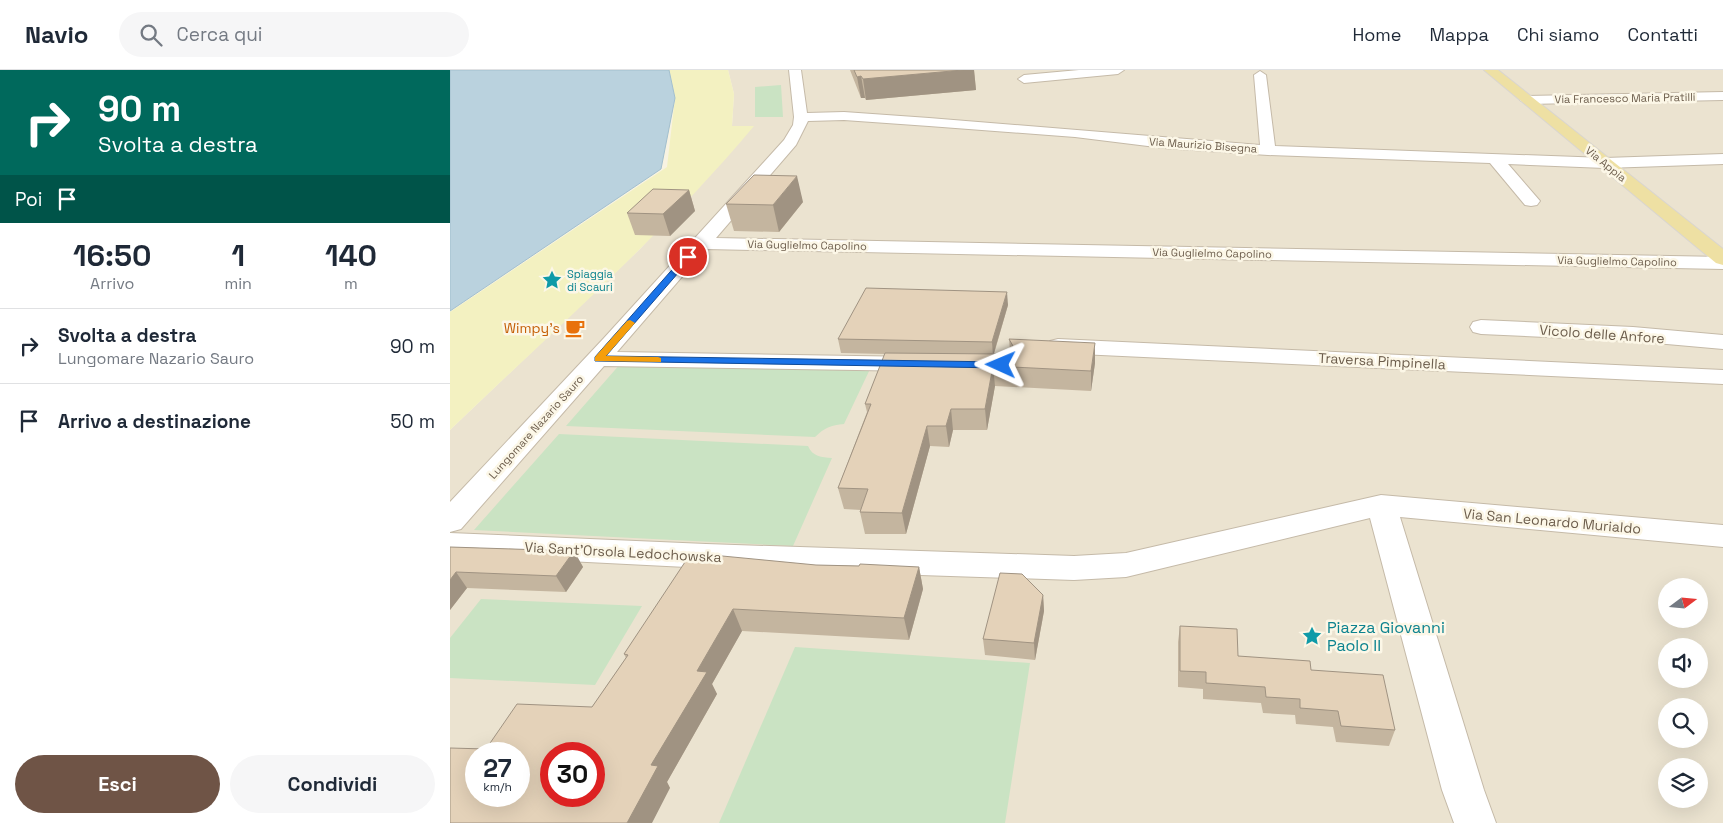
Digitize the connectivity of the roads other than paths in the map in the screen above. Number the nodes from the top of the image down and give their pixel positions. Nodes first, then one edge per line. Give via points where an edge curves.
1 (795, 70) edge
2 (1118, 70) edge
3 (1490, 70) edge
4 (1260, 74) dead end
5 (1024, 79) dead end
6 (1723, 96) edge
7 (1527, 100) junction
8 (801, 117) junction
9 (1268, 150) junction
10 (1495, 159) junction
11 (1723, 160) edge
12 (1605, 163) junction
13 (1531, 201) dead end
14 (701, 242) junction
15 (1720, 256) edge
16 (1481, 326) dead end
17 (1723, 342) edge
18 (1041, 345) edge
19 (598, 359) junction
20 (942, 364) edge
21 (1723, 378) edge
22 (1381, 505) junction
23 (450, 521) edge
24 (1723, 536) edge
25 (450, 544) edge
26 (1475, 823) edge

1 - 8 street, Lungomare Nazario Sauro
2 - 5 street
3 - 7 main road, Via Appia
4 - 9 street
6 - 7 street, Via Francesco Maria Pratilli
7 - 12 main road, Via Appia
8 - 9 street, Via Maurizio Bisegna via 844,116 929,122
8 - 14 street, Lungomare Nazario Sauro via 791,142
9 - 10 street, Via Maurizio Bisegna
10 - 12 street, Via Maurizio Bisegna
10 - 13 street
11 - 12 street, Via Maurizio Bisegna
12 - 15 main road, Via Appia
14 - 15 street, Via Guglielmo Capolino
14 - 19 street, Lungomare Nazario Sauro
16 - 17 street, Vicolo delle Anfore
18 - 21 street, Traversa Pimpinella
19 - 20 street
19 - 23 street, Lungomare Nazario Sauro
22 - 24 street, Via San Leonardo Murialdo
22 - 25 street, Via Sant'Orsola Ledochowska via 1126,565 1074,568
22 - 26 street

